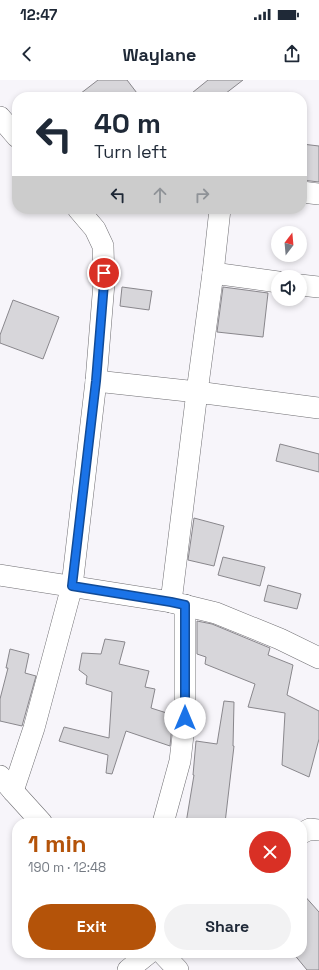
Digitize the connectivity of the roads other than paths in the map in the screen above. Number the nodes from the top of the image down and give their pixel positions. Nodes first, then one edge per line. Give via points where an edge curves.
1 (0, 117) edge
2 (12, 131) edge
3 (307, 193) edge
4 (319, 194) edge
5 (82, 214) edge
6 (219, 214) edge
7 (213, 273) junction
8 (271, 281) edge
9 (307, 286) edge
10 (319, 287) edge
11 (96, 381) junction
12 (197, 392) junction
13 (319, 408) edge
14 (0, 575) edge
15 (72, 586) junction
16 (178, 604) junction
17 (319, 658) edge
18 (0, 776) edge
19 (13, 791) junction
20 (37, 818) edge
21 (164, 818) edge
22 (307, 830) edge
23 (319, 830) edge
24 (143, 958) edge
25 (167, 958) edge
26 (128, 970) edge
27 (178, 970) edge

1 - 2 street
3 - 4 street
5 - 11 street via 95,229 103,246 104,283
6 - 7 street
7 - 8 street
7 - 12 street
9 - 10 street
11 - 12 street
11 - 15 street
12 - 13 street
12 - 16 street
14 - 15 street
15 - 16 street
15 - 19 street via 34,728
16 - 17 street via 216,613
16 - 21 street via 184,725 180,761
18 - 19 street
19 - 20 street
22 - 23 street
24 - 26 street
25 - 27 street

